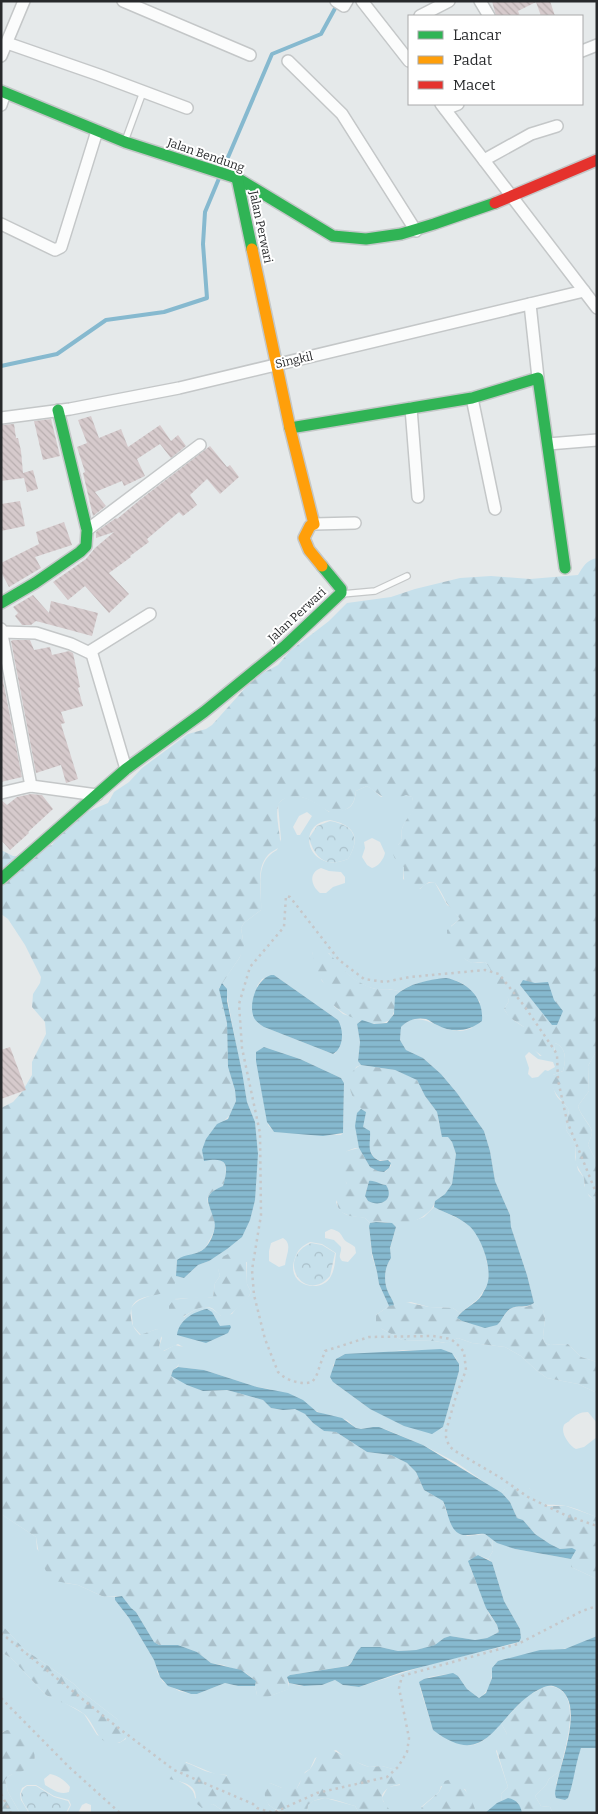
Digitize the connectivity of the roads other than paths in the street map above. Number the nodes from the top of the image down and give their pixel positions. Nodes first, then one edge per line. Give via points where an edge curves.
1 (24, 1) edge
2 (123, 1) edge
3 (362, 1) edge
4 (449, 1) edge
5 (480, 1) edge
6 (422, 15) edge
7 (488, 15) edge
8 (7, 43) junction
9 (597, 45) edge
10 (583, 51) edge
11 (250, 55) dead end
12 (1, 56) edge
13 (408, 60) edge
14 (288, 62) dead end
15 (3, 92) edge
16 (143, 92) junction
17 (1, 105) edge
18 (443, 106) edge
19 (187, 108) dead end
20 (557, 126) dead end
21 (97, 131) junction
22 (125, 142) junction
23 (484, 160) junction
24 (597, 160) edge
25 (235, 178) junction
26 (512, 197) junction
27 (1, 224) edge
28 (416, 230) junction
29 (584, 291) junction
30 (530, 304) junction
31 (597, 308) edge
32 (276, 364) junction
33 (538, 378) junction
34 (472, 398) junction
35 (411, 408) junction
36 (58, 410) junction
37 (1, 418) edge
38 (290, 428) junction
39 (597, 440) edge
40 (548, 444) junction
41 (200, 445) dead end
42 (418, 497) dead end
43 (495, 509) dead end
44 (356, 523) dead end
45 (314, 524) junction
46 (88, 530) junction
47 (565, 568) dead end
48 (406, 576) dead end
49 (340, 595) junction
50 (1, 603) edge
51 (150, 614) dead end
52 (1, 631) edge
53 (89, 652) junction
54 (126, 769) junction
55 (31, 786) junction
56 (1, 793) edge
57 (97, 795) junction
58 (1, 879) edge

1 - 8 street
2 - 11 street
3 - 13 street
4 - 6 street
5 - 7 street
8 - 12 street
8 - 16 street
9 - 10 street
14 - 28 street via 342,114
15 - 17 street
15 - 21 street, Jalan Bendung
16 - 19 street
16 - 22 lane
18 - 23 street
20 - 23 street via 531,134
21 - 22 street, Jalan Bendung
21 - 27 street via 61,247 55,250
22 - 25 street, Jalan Bendung
23 - 26 street
24 - 26 street, Jalan Bendung
25 - 28 street, Jalan Bendung via 333,236 366,238
25 - 32 street, Jalan Perwari
26 - 28 street, Jalan Bendung
26 - 29 street
29 - 30 street, Singkil
29 - 31 street
30 - 32 street, Singkil
30 - 33 street
32 - 36 street, Singkil via 179,388
32 - 38 street, Jalan Perwari
33 - 34 street
33 - 40 street
34 - 35 street
34 - 43 street
35 - 38 street
35 - 42 street
36 - 37 street, Singkil
36 - 46 street
38 - 45 street, Jalan Perwari
39 - 40 street
40 - 47 street
41 - 46 street
44 - 45 street
45 - 49 street, Jalan Perwari via 304,536 305,542 340,589
46 - 50 street via 86,546 80,552
48 - 49 lane via 375,590
49 - 54 street, Jalan Perwari via 285,646 204,712
51 - 53 street
52 - 53 street via 36,632
52 - 55 street
53 - 54 street via 94,658
54 - 57 street, Jalan Perwari
55 - 56 street
55 - 57 street
57 - 58 street, Jalan Perwari

